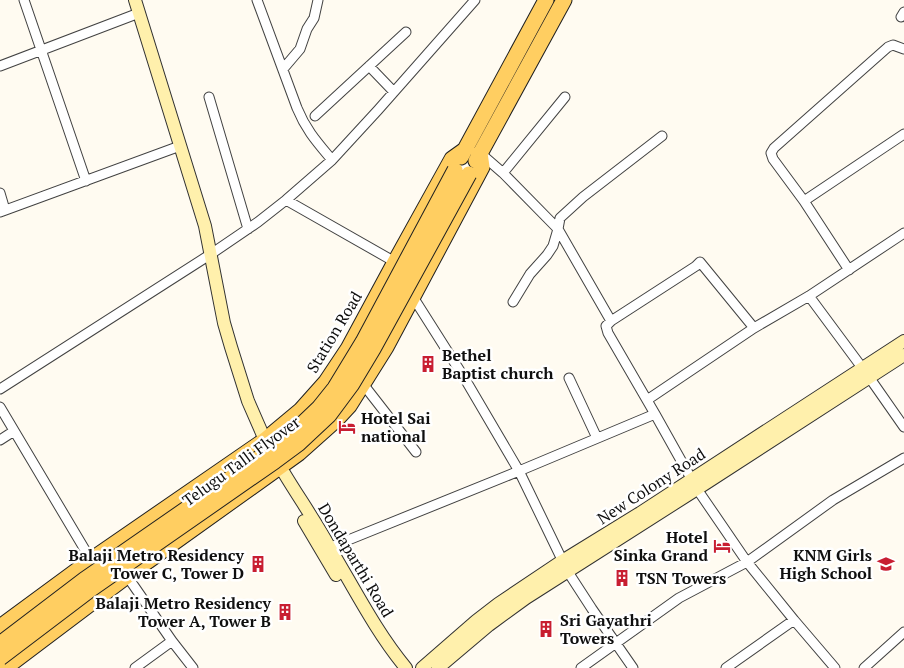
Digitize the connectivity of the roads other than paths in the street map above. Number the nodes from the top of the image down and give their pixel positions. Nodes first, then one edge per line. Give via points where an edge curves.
1 (24, 0) edge
2 (135, 0) edge
3 (257, 0) edge
4 (318, 0) edge
5 (475, 0) edge
6 (546, 0) edge
7 (564, 0) edge
8 (139, 13) junction
9 (406, 32) dead end
10 (904, 49) edge
11 (42, 50) junction
12 (0, 66) edge
13 (369, 66) junction
14 (283, 69) junction
15 (394, 92) junction
16 (209, 97) dead end
17 (565, 97) dead end
18 (315, 116) dead end
19 (904, 134) edge
20 (662, 136) dead end
21 (180, 146) junction
22 (473, 151) junction
23 (332, 160) junction
24 (462, 172) junction
25 (503, 174) junction
26 (86, 181) junction
27 (0, 193) edge
28 (286, 200) junction
29 (804, 201) junction
30 (3, 211) edge
31 (558, 228) junction
32 (248, 229) junction
33 (904, 233) edge
34 (211, 254) junction
35 (395, 262) junction
36 (849, 270) junction
37 (413, 296) junction
38 (809, 296) junction
39 (513, 302) dead end
40 (611, 321) junction
41 (754, 328) junction
42 (904, 341) edge
43 (904, 355) edge
44 (866, 372) junction
45 (569, 378) dead end
46 (363, 384) junction
47 (0, 388) edge
48 (647, 400) junction
49 (0, 407) edge
50 (655, 414) junction
51 (904, 427) edge
52 (14, 431) junction
53 (597, 438) junction
54 (0, 440) edge
55 (265, 440) junction
56 (416, 452) dead end
57 (904, 458) edge
58 (278, 468) junction
59 (519, 471) junction
60 (695, 484) junction
61 (326, 549) junction
62 (90, 560) junction
63 (747, 562) junction
64 (565, 566) junction
65 (127, 576) junction
66 (794, 620) junction
67 (0, 627) edge
68 (904, 632) edge
69 (172, 641) junction
70 (615, 643) junction
71 (0, 644) edge
72 (0, 658) edge
73 (5, 668) edge
74 (135, 668) edge
75 (193, 668) edge
76 (396, 668) edge
77 (406, 668) edge
78 (422, 668) edge
79 (438, 668) edge
80 (581, 668) edge
81 (633, 668) edge
82 (726, 668) edge
83 (835, 668) edge
84 (864, 668) edge

1 - 11 street
2 - 8 main road
3 - 14 street
4 - 14 street via 300,49
5 - 15 street
6 - 22 main road, Station Road
7 - 22 main road, Station Road
8 - 11 street
8 - 21 main road
9 - 13 street
10 - 29 street via 893,45 888,47 774,148 771,153 773,159
11 - 12 street
11 - 26 street
13 - 15 street
13 - 18 street
14 - 23 street via 303,123
15 - 23 street
16 - 32 street
17 - 25 street
19 - 29 street
20 - 31 street via 572,207 560,218
21 - 26 street
21 - 34 main road
22 - 24 main road, Telugu Talli Flyover
22 - 25 street
22 - 35 main road, Station Road via 452,159
22 - 37 main road via 482,167
23 - 28 street
24 - 71 main road, Telugu Talli Flyover, bridge via 364,342 319,408 254,462 84,580
24 - 72 main road, Telugu Talli Flyover, bridge via 373,349 329,415 276,461 91,589
25 - 31 street
26 - 30 street
27 - 30 street
28 - 32 street
28 - 35 street
29 - 36 street
31 - 39 street via 553,246
31 - 40 street
32 - 34 street
33 - 36 street
34 - 47 street
34 - 55 main road via 231,347 248,402
35 - 55 main road, Station Road via 348,349 326,382 301,410
36 - 38 street
37 - 46 main road
37 - 59 street
38 - 41 street
38 - 44 street
40 - 41 street via 700,262
40 - 48 street via 606,326 608,332
41 - 48 street
42 - 44 main road, New Colony Road
43 - 44 main road, New Colony Road
44 - 51 street
44 - 60 main road, New Colony Road
45 - 53 street
46 - 56 street
46 - 58 main road via 336,420
48 - 50 street
49 - 52 street
50 - 53 street
50 - 60 street
52 - 54 street
52 - 62 street
53 - 59 street
55 - 62 main road, Station Road
57 - 63 street via 833,500
58 - 61 main road, Dondaparthi Road via 284,473
58 - 65 main road
59 - 61 street
59 - 64 street
60 - 63 street
60 - 64 main road, New Colony Road
61 - 76 main road via 376,641
61 - 77 main road, Dondaparthi Road
62 - 67 main road, Station Road
63 - 66 street
63 - 70 street via 679,598
64 - 70 street
64 - 78 main road, New Colony Road via 498,604
64 - 79 main road, New Colony Road
65 - 69 street
65 - 73 main road
66 - 82 street
66 - 83 street
68 - 84 street
69 - 74 street
69 - 75 street
70 - 80 street
70 - 81 street

